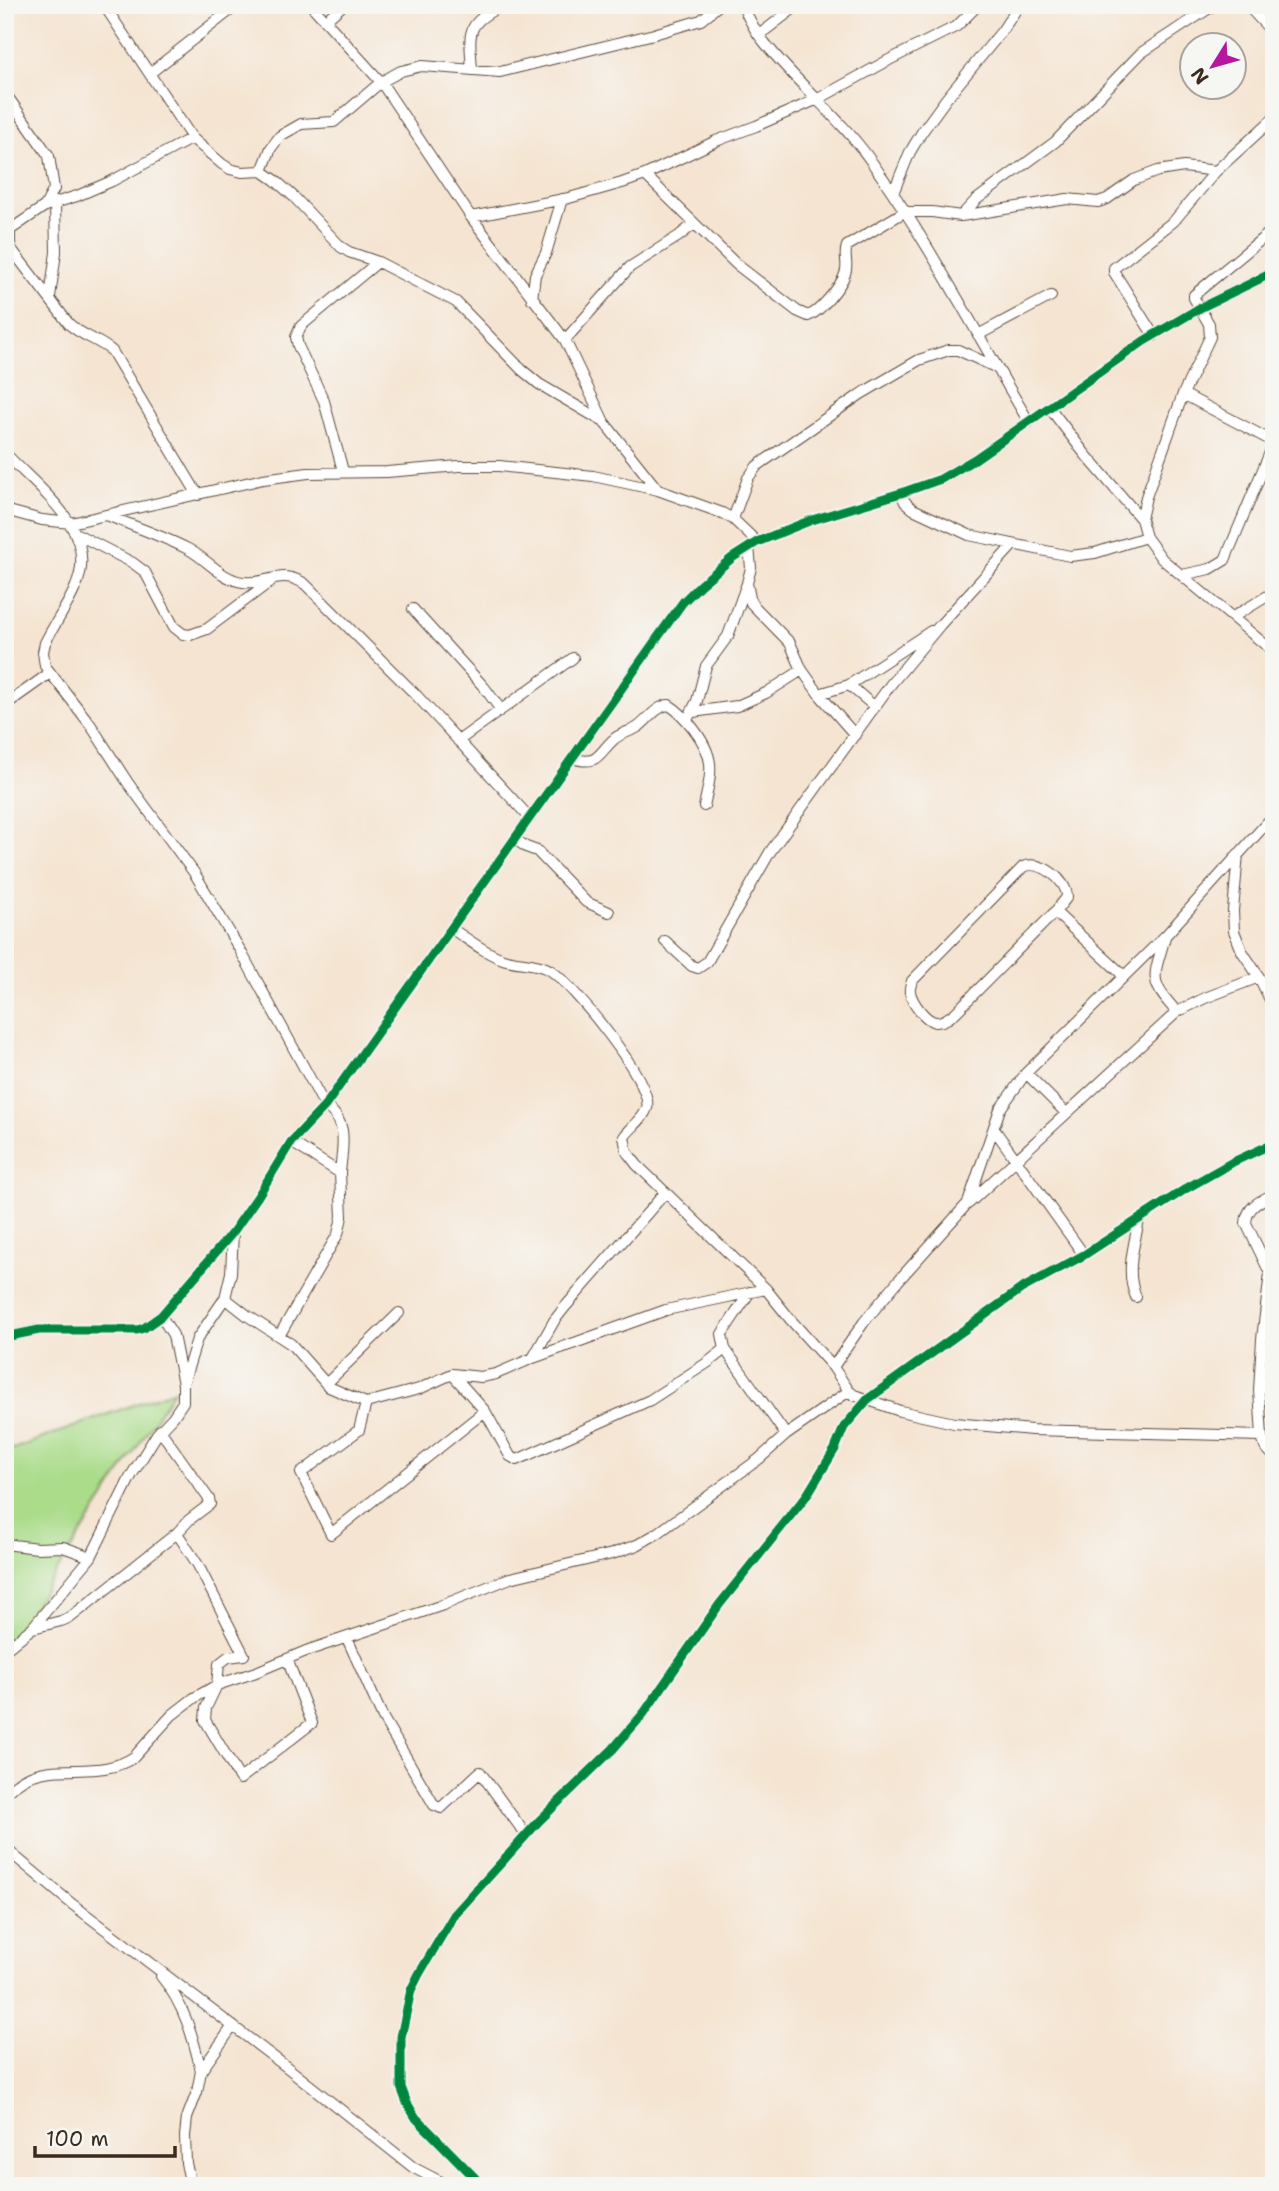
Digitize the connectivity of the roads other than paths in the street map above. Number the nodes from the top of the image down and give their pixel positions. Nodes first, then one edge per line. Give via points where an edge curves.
1 (104, 5) edge
2 (237, 5) edge
3 (311, 5) edge
4 (342, 5) edge
5 (719, 5) edge
6 (742, 5) edge
7 (798, 5) edge
8 (978, 5) edge
9 (1019, 5) edge
10 (1214, 5) edge
11 (1247, 5) edge
12 (500, 6) edge
13 (326, 20) junction
14 (1274, 34) edge
15 (759, 35) junction
16 (472, 70) junction
17 (149, 73) junction
18 (381, 82) junction
19 (5, 93) edge
20 (818, 99) junction
21 (1274, 118) edge
22 (192, 138) junction
23 (262, 171) junction
24 (1216, 171) junction
25 (645, 175) junction
26 (893, 193) junction
27 (562, 199) junction
28 (50, 205) junction
29 (904, 212) junction
30 (961, 216) junction
31 (471, 218) junction
32 (694, 224) junction
33 (1274, 229) edge
34 (8, 233) edge
35 (378, 262) junction
36 (1274, 272) edge
37 (1051, 296) dead end
38 (50, 297) junction
39 (533, 300) junction
40 (1200, 308) junction
41 (978, 335) junction
42 (1154, 336) junction
43 (565, 340) junction
44 (996, 367) junction
45 (1183, 394) junction
46 (1049, 407) junction
47 (604, 422) junction
48 (1029, 422) junction
49 (1274, 443) edge
50 (5, 453) edge
51 (343, 471) junction
52 (658, 490) junction
53 (901, 494) junction
54 (198, 495) junction
55 (5, 510) edge
56 (108, 516) junction
57 (733, 519) junction
58 (1142, 519) junction
59 (73, 528) junction
60 (1146, 537) junction
61 (753, 545) junction
62 (1013, 545) junction
63 (1182, 575) junction
64 (274, 578) junction
65 (747, 583) junction
66 (1274, 592) edge
67 (413, 609) dead end
68 (1233, 617) junction
69 (940, 625) junction
70 (1274, 652) edge
71 (573, 658) dead end
72 (802, 670) junction
73 (50, 673) junction
74 (849, 685) junction
75 (819, 694) junction
76 (5, 705) edge
77 (875, 706) junction
78 (501, 710) junction
79 (690, 716) junction
80 (855, 735) junction
81 (458, 741) junction
82 (572, 758) junction
83 (704, 806) dead end
84 (1274, 815) edge
85 (530, 818) junction
86 (515, 839) junction
87 (1238, 853) junction
88 (609, 912) dead end
89 (1055, 912) junction
90 (452, 929) junction
91 (1166, 935) junction
92 (665, 941) dead end
93 (1124, 976) junction
94 (1259, 977) junction
95 (1274, 1008) edge
96 (1177, 1012) junction
97 (1026, 1073) junction
98 (325, 1106) junction
99 (1066, 1113) junction
100 (994, 1129) junction
101 (291, 1142) junction
102 (1274, 1143) edge
103 (1016, 1162) junction
104 (340, 1172) junction
105 (665, 1193) junction
106 (1274, 1194) edge
107 (968, 1203) junction
108 (1139, 1220) junction
109 (233, 1232) junction
110 (1084, 1255) junction
111 (1272, 1272) edge
112 (766, 1289) junction
113 (750, 1292) junction
114 (1136, 1297) dead end
115 (225, 1298) junction
116 (399, 1313) dead end
117 (161, 1315) junction
118 (279, 1336) junction
119 (5, 1337) edge
120 (725, 1349) junction
121 (533, 1358) junction
122 (833, 1367) junction
123 (452, 1374) junction
124 (183, 1384) junction
125 (326, 1384) junction
126 (849, 1391) junction
127 (868, 1399) junction
128 (366, 1403) junction
129 (485, 1411) junction
130 (160, 1430) junction
131 (786, 1435) junction
132 (1262, 1436) junction
133 (1274, 1456) edge
134 (177, 1533) junction
135 (5, 1544) edge
136 (92, 1557) junction
137 (32, 1628) junction
138 (347, 1638) junction
139 (5, 1650) edge
140 (244, 1655) junction
141 (287, 1660) junction
142 (256, 1672) junction
143 (217, 1685) junction
144 (5, 1793) edge
145 (526, 1835) junction
146 (5, 1848) edge
147 (150, 1964) junction
148 (233, 2026) junction
149 (201, 2071) junction
150 (191, 2186) edge
151 (449, 2186) edge
152 (483, 2186) edge

1 - 17 street
2 - 17 street
3 - 13 street
4 - 13 street
5 - 16 street via 701,20 654,34 500,72
6 - 15 street
7 - 15 street
8 - 20 street via 957,26
9 - 26 street via 922,132
10 - 30 street via 1141,53 1055,142
11 - 14 street
12 - 16 street via 473,26
13 - 18 street
15 - 20 street
16 - 18 street via 422,66
17 - 22 street
18 - 23 street via 334,122 302,124 279,136
18 - 31 street
19 - 28 street via 49,156 54,189
20 - 25 street
20 - 26 street
21 - 24 street
22 - 23 street via 230,169
22 - 28 street via 111,181
23 - 35 street via 341,247
24 - 30 street via 1175,167 1141,177 1098,202 1068,199
24 - 42 street via 1174,221 1113,270
25 - 27 street
25 - 32 street
26 - 29 street
27 - 31 street
27 - 39 street via 547,253 535,275
28 - 34 street
28 - 38 street via 56,252
29 - 30 street
29 - 32 street via 847,246 842,281 815,314 808,316 747,274
29 - 41 street
31 - 39 street
32 - 43 street via 624,273
33 - 40 street via 1196,293
34 - 38 street via 12,250
35 - 47 street via 456,302 539,384
35 - 51 street via 300,326 296,337 324,401
36 - 40 street
37 - 41 street
38 - 54 street via 75,330 112,351
39 - 43 street
40 - 42 street
40 - 45 street via 1210,337
41 - 44 street
42 - 46 street
43 - 47 street
44 - 48 street
44 - 57 street via 967,352 949,350 894,373 757,466
45 - 49 street
45 - 58 street
46 - 48 street
46 - 58 street
47 - 52 street
48 - 53 street via 957,470
49 - 63 street via 1225,560 1210,569
50 - 59 street
51 - 52 street via 499,466 593,476
51 - 54 street via 263,480
52 - 57 street
53 - 61 street via 809,521
53 - 62 street via 909,506 933,519 970,535
54 - 56 street
55 - 59 street
56 - 59 street
56 - 64 street via 186,548 229,578 242,582
57 - 61 street
58 - 60 street
59 - 64 street via 145,572 174,627 183,634 207,629
59 - 73 street via 81,553 79,578 45,643 44,662
60 - 62 street via 1080,556
60 - 63 street via 1162,559
61 - 65 street
61 - 82 street via 683,602
62 - 69 street
63 - 68 street
64 - 81 street via 288,576 305,584
65 - 72 street via 751,603 790,643
65 - 79 street via 728,636 704,672
66 - 68 street
67 - 78 street
68 - 70 street
69 - 74 street
69 - 77 street
71 - 78 street
72 - 75 street
72 - 79 street via 737,706
73 - 76 street
73 - 98 street via 195,874
74 - 75 street
74 - 77 street
75 - 80 street
77 - 80 street
78 - 81 street
79 - 82 street via 665,705 641,725 616,737 595,759
79 - 83 street via 708,750 710,779
80 - 92 street via 770,852 707,962 692,966
81 - 85 street
82 - 85 street
84 - 87 street
85 - 86 street
86 - 88 street via 537,851 586,902
86 - 90 street
87 - 91 street
87 - 94 street via 1234,931
89 - 89 street via 1067,897 1064,885 1036,864 1023,867 912,981 913,1001 931,1021 944,1020
89 - 93 street
90 - 98 street
90 - 105 street via 489,953 551,971 587,1007 639,1079 648,1106 624,1143 637,1165
91 - 93 street
91 - 96 street via 1155,979 1158,990
93 - 97 street
94 - 95 street
94 - 96 street
96 - 99 street
97 - 99 street
97 - 100 street via 1000,1110
98 - 101 street
98 - 104 street via 336,1113 341,1126
99 - 103 street
100 - 103 street
100 - 107 street
101 - 104 street
101 - 109 street
102 - 108 street via 1210,1175
103 - 107 street
103 - 110 street
104 - 118 street via 340,1230
105 - 112 street
105 - 121 street via 565,1307
106 - 111 street via 1251,1209 1246,1223
107 - 122 street via 864,1322
108 - 110 street
108 - 114 street via 1129,1273
109 - 115 street
109 - 117 street
110 - 127 street via 1021,1289
111 - 132 street via 1262,1339
112 - 113 street
112 - 122 street
113 - 120 street via 722,1334
113 - 121 street via 666,1310
115 - 118 street
115 - 124 street via 197,1339
116 - 125 street
117 - 119 street via 137,1330 39,1330
117 - 124 street via 173,1335
118 - 125 street via 296,1348
120 - 129 street via 650,1400 517,1460 510,1456
120 - 131 street
121 - 123 street via 488,1376
122 - 126 street
123 - 128 street via 419,1389
123 - 129 street
124 - 130 street via 183,1402
125 - 128 street
126 - 127 street
126 - 131 street
127 - 132 street via 954,1423 1032,1430
127 - 145 street via 844,1427 807,1495 719,1605 644,1713
128 - 129 street via 359,1430 301,1473 331,1534
130 - 134 street via 210,1504
130 - 136 street via 126,1485
131 - 138 street via 636,1545 510,1578
132 - 133 street
134 - 137 street via 71,1617
134 - 140 street
135 - 136 street via 63,1547
136 - 137 street
137 - 139 street
138 - 141 street
138 - 145 street via 383,1717 434,1805 441,1808 480,1772
140 - 142 street
140 - 143 street via 228,1657 219,1664
141 - 142 street
141 - 143 street via 312,1723 240,1779 205,1720
142 - 143 street
143 - 144 street via 172,1715 126,1762 101,1769 37,1773
145 - 152 street via 454,1915 415,1981 401,2036 401,2087 407,2103
146 - 147 street
147 - 148 street
147 - 149 street via 185,2014
148 - 149 street
148 - 151 street via 414,2168
149 - 150 street via 185,2136

